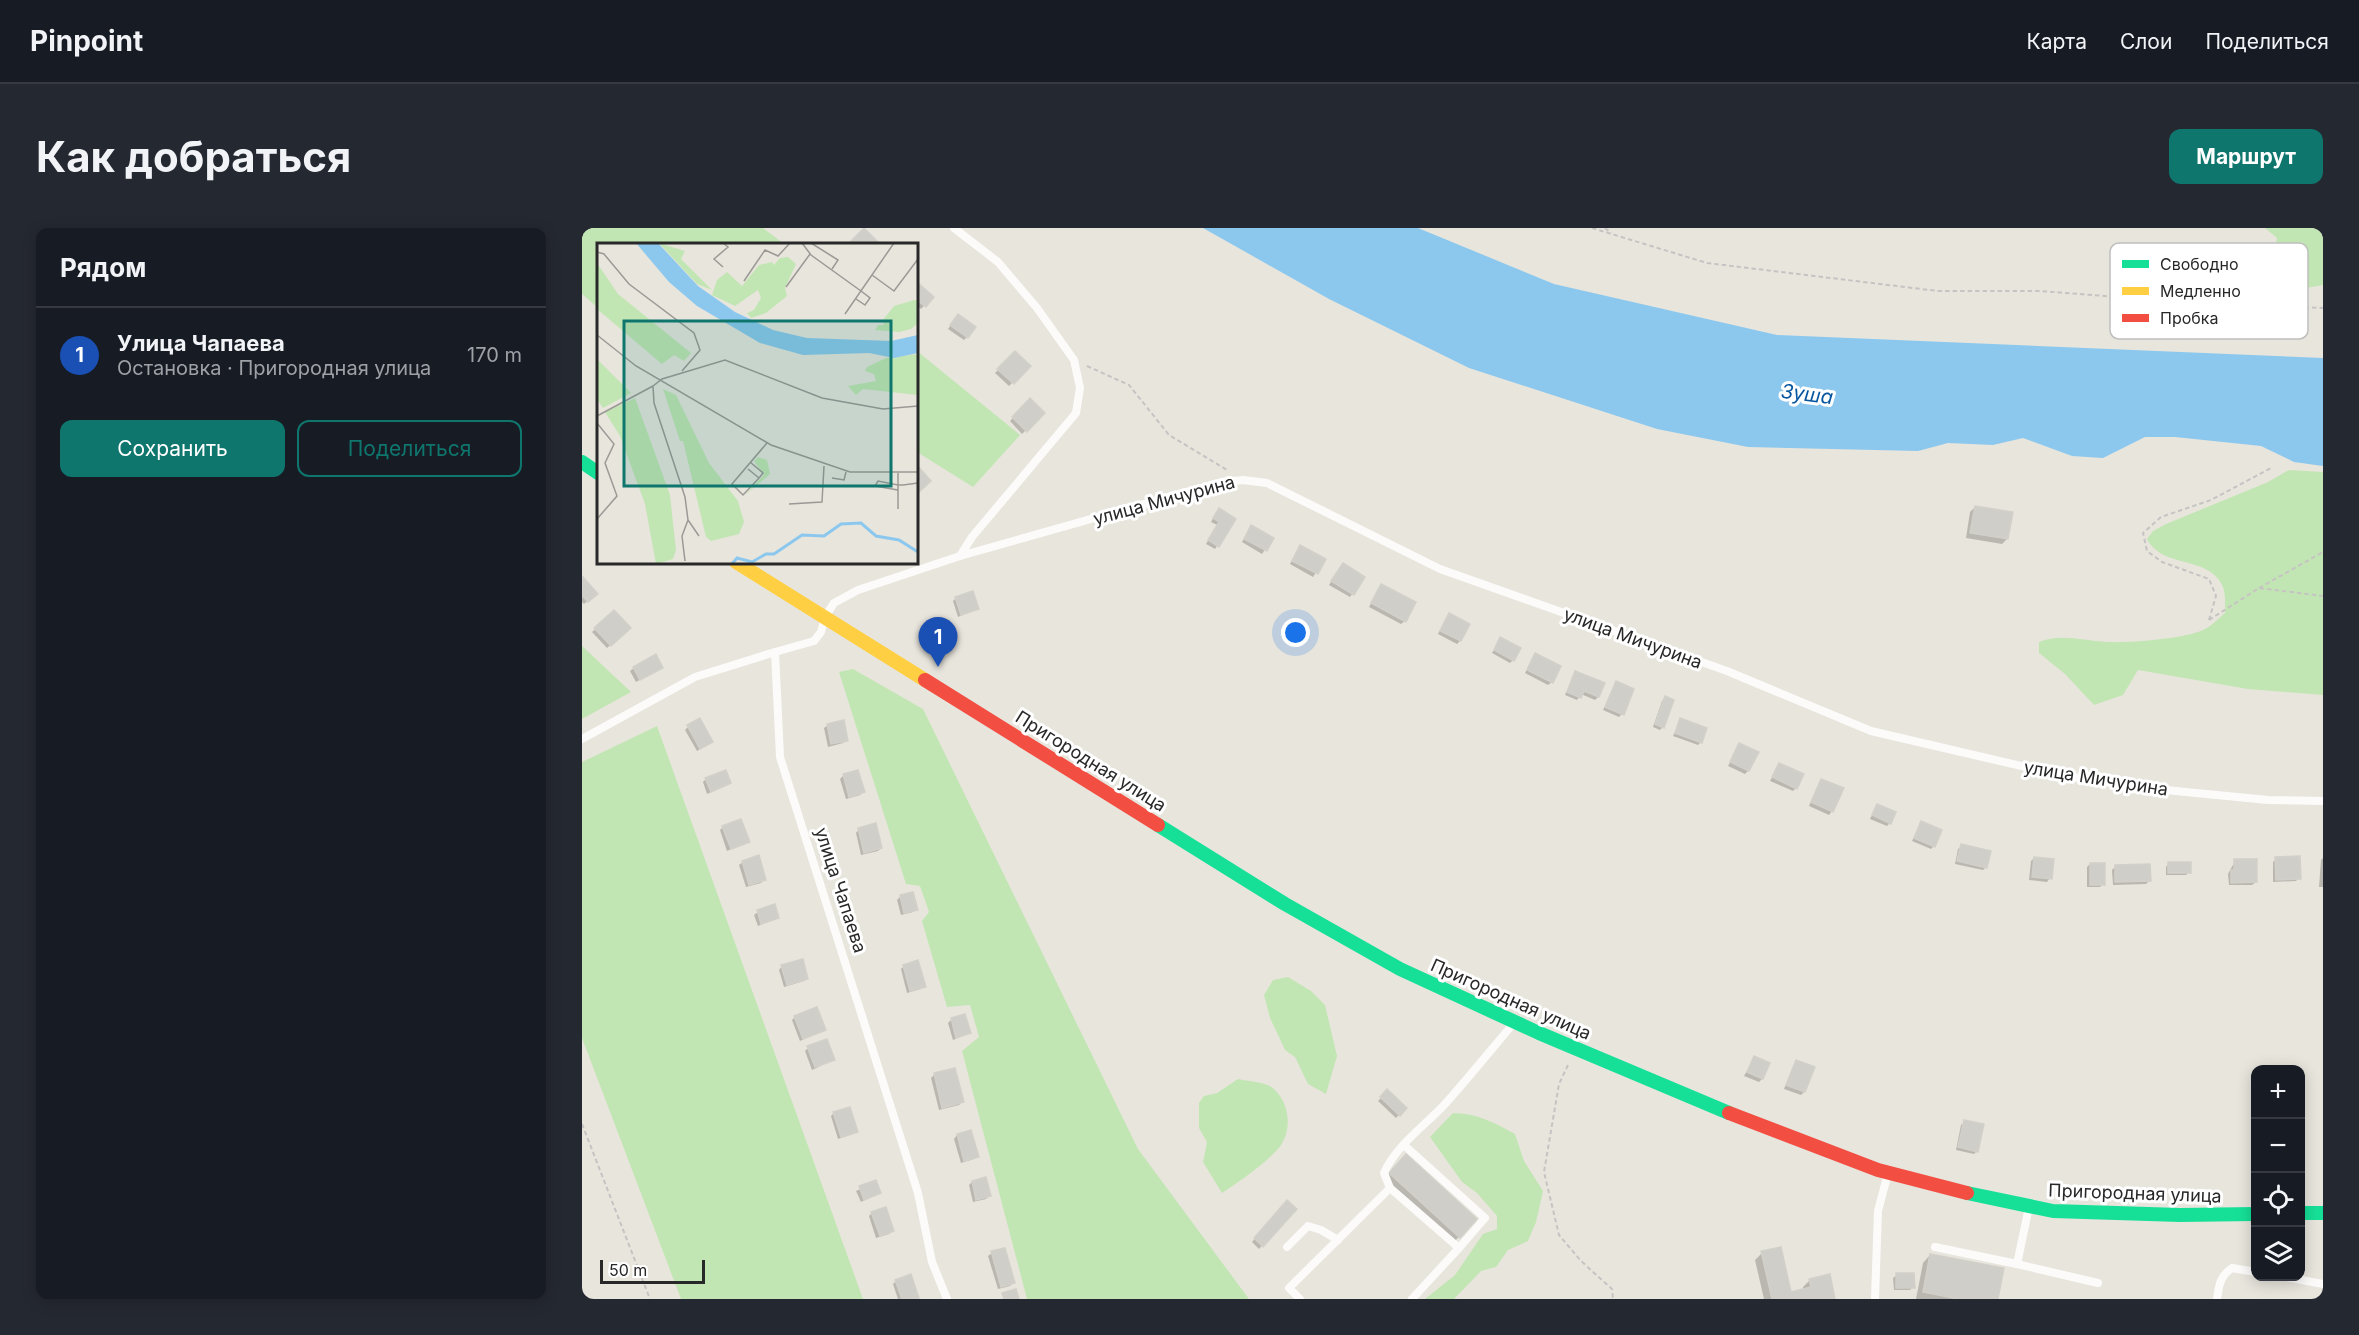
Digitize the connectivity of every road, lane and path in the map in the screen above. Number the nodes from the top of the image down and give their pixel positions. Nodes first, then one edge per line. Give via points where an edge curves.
1 (954, 228) edge
2 (1592, 228) edge
3 (1605, 228) edge
4 (1613, 235) junction
5 (2110, 296) edge
6 (2308, 307) edge
7 (2323, 308) edge
8 (1074, 360) junction
9 (582, 462) edge
10 (2271, 468) dead end
11 (597, 472) edge
12 (1243, 480) junction
13 (2323, 552) edge
14 (960, 556) junction
15 (739, 564) edge
16 (2259, 588) junction
17 (2323, 596) edge
18 (825, 617) junction
19 (776, 652) junction
20 (582, 739) edge
21 (2323, 801) edge
22 (1515, 1022) junction
23 (1576, 1048) junction
24 (582, 1124) edge
25 (1404, 1145) junction
26 (1888, 1173) junction
27 (1390, 1188) junction
28 (2029, 1207) junction
29 (2323, 1213) edge
30 (2251, 1214) edge
31 (2305, 1214) edge
32 (1338, 1240) junction
33 (1287, 1247) dead end
34 (1935, 1247) dead end
35 (1459, 1248) junction
36 (2017, 1264) junction
37 (2251, 1271) edge
38 (2305, 1281) edge
39 (2098, 1283) dead end
40 (2323, 1284) edge
41 (650, 1299) edge
42 (947, 1299) edge
43 (1300, 1299) edge
44 (1412, 1299) edge
45 (1613, 1299) edge
46 (1875, 1299) edge
47 (2217, 1299) edge

1 - 8 lane via 998,262
2 - 4 path
3 - 4 path
4 - 5 path via 1707,263 1938,291 2040,291
6 - 7 path
8 - 12 path via 1129,385 1169,435
8 - 14 lane via 1080,388 1076,413
9 - 11 street
10 - 16 path via 2211,500 2161,518 2143,532 2147,551 2162,562 2209,579 2216,596 2209,620
12 - 14 lane, улица Мичурина via 1222,482
12 - 21 lane, улица Мичурина via 1267,483 1440,569 1727,671 1871,731 2064,776 2268,800
13 - 16 path
14 - 18 lane, улица Мичурина via 858,590 834,603
15 - 18 street
16 - 17 path
18 - 19 lane via 814,641
18 - 22 street, Пригородная улица via 1285,903 1400,969
19 - 20 lane via 695,677
19 - 42 lane, улица Чапаева via 780,757 918,1193 932,1262
22 - 23 street, Пригородная улица
22 - 25 lane
23 - 26 street, Пригородная улица via 1723,1111
23 - 45 path via 1559,1084 1544,1172 1559,1235 1581,1262 1612,1289
24 - 41 path
25 - 27 lane via 1384,1173
25 - 35 lane via 1485,1218
26 - 28 street, Пригородная улица
26 - 46 lane via 1878,1211
27 - 32 lane
27 - 35 lane
28 - 30 street, Пригородная улица via 2094,1214
28 - 36 lane
29 - 31 street
32 - 33 lane via 1308,1226
32 - 43 lane via 1289,1288
34 - 36 lane
35 - 44 lane
36 - 39 lane
37 - 47 lane via 2232,1268 2224,1273
38 - 40 lane

